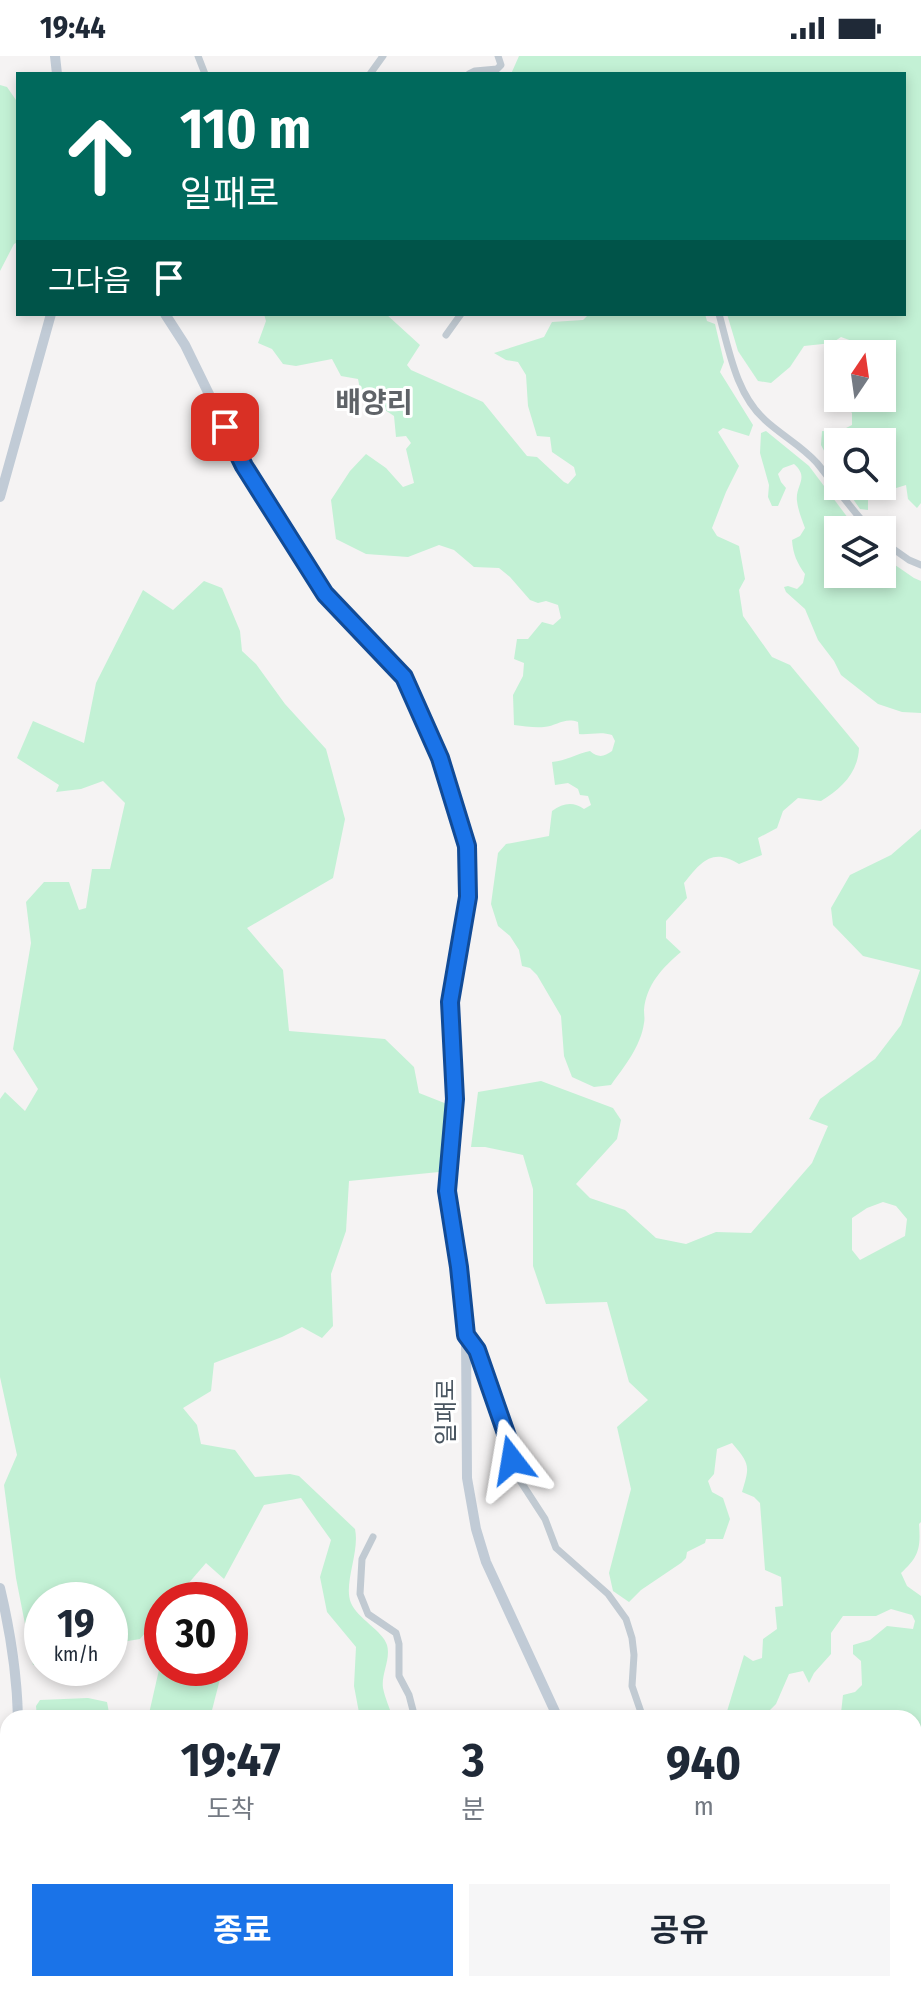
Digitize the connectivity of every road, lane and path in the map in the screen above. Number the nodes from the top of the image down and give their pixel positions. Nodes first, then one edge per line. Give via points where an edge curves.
1 (498, 56) edge
2 (473, 72) edge
3 (50, 316) edge
4 (166, 316) edge
5 (460, 316) edge
6 (720, 316) edge
7 (446, 335) dead end
8 (0, 497) edge
9 (857, 516) edge
10 (896, 551) edge
11 (921, 565) edge
12 (466, 1335) junction
13 (373, 1537) dead end
14 (0, 1588) edge
15 (18, 1710) edge
16 (413, 1710) edge
17 (554, 1710) edge
18 (640, 1710) edge

1 - 2 street via 497,69
3 - 8 street
4 - 12 street, 일패로 via 244,466 325,594 404,677 440,758 467,846 468,897 450,1002 455,1099 447,1191
5 - 7 street
6 - 9 street via 746,396 762,418 815,461
10 - 11 street
12 - 17 street, 일패로 via 467,1478 476,1529
12 - 18 street via 477,1350 519,1479 545,1519 556,1548 608,1594 626,1619 634,1655 632,1686
13 - 16 street via 362,1559 360,1594 368,1614 396,1633 399,1676
14 - 15 street

